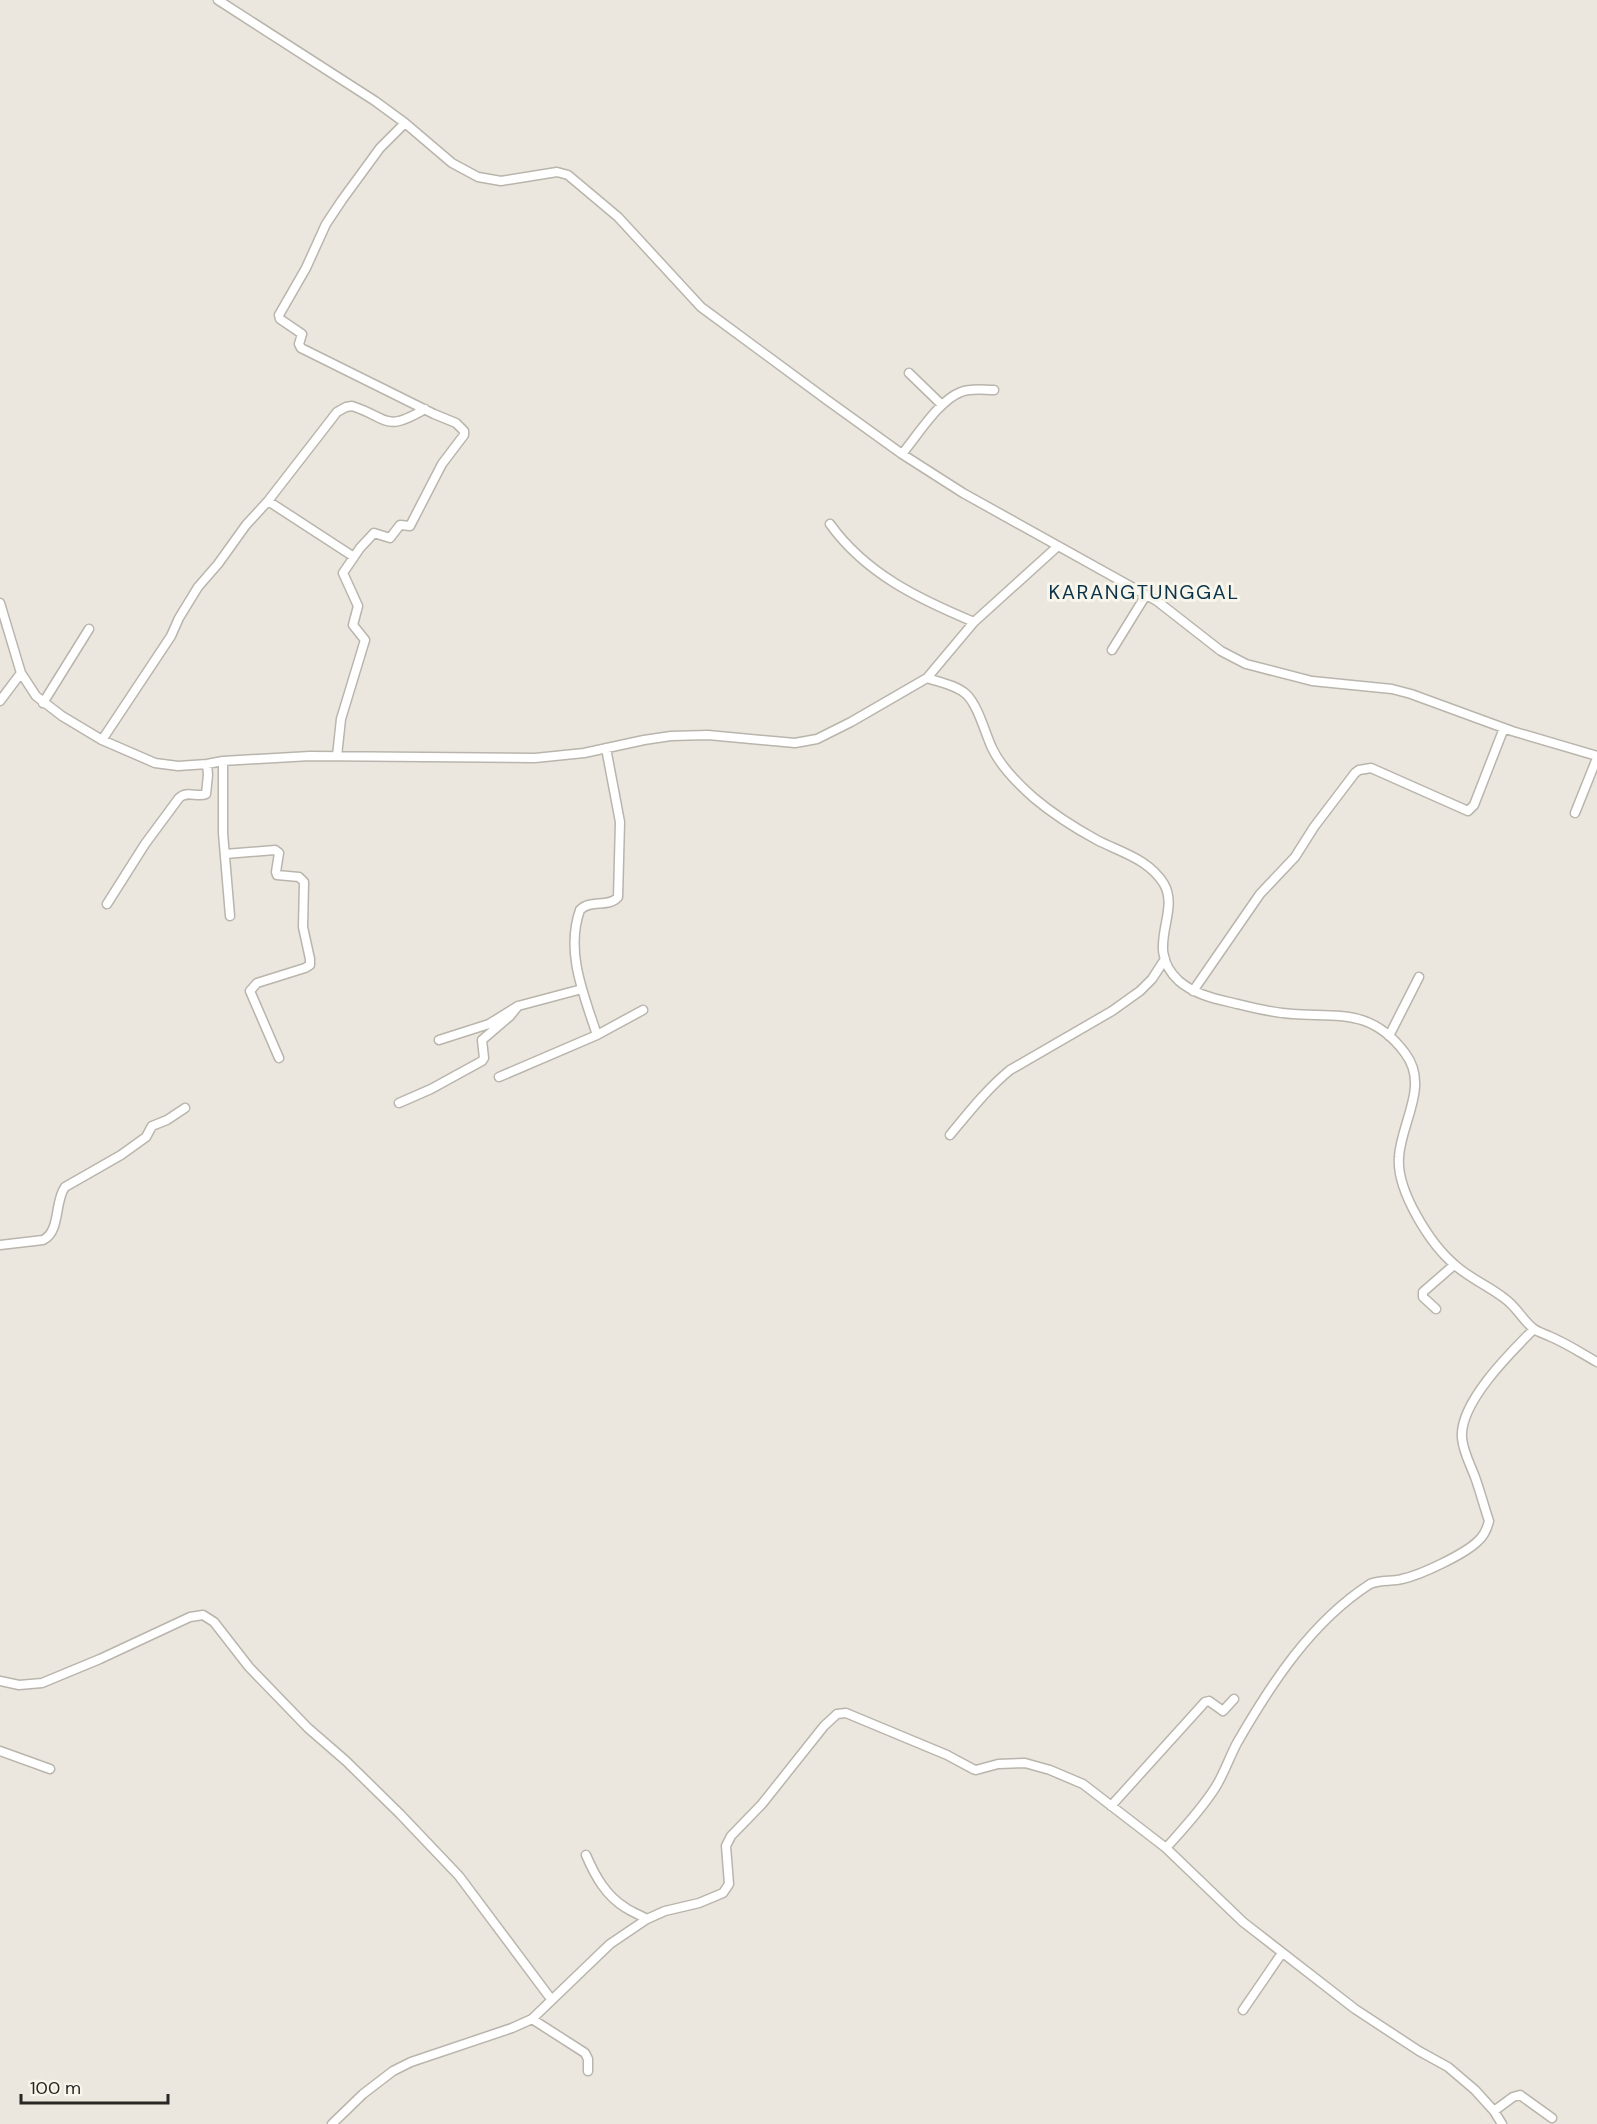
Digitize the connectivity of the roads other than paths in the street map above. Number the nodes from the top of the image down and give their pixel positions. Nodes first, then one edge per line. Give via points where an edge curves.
1 (218, 0) edge
2 (405, 123) junction
3 (909, 373) dead end
4 (994, 390) dead end
5 (942, 405) junction
6 (425, 409) junction
7 (902, 453) junction
8 (268, 501) junction
9 (830, 524) dead end
10 (1058, 546) junction
11 (354, 557) junction
12 (1146, 595) junction
13 (0, 603) edge
14 (974, 622) junction
15 (89, 629) dead end
16 (1112, 650) dead end
17 (21, 673) junction
18 (927, 678) junction
19 (0, 701) edge
20 (43, 703) junction
21 (1504, 728) junction
22 (102, 740) junction
23 (606, 748) junction
24 (337, 756) junction
25 (1597, 757) edge
26 (223, 761) junction
27 (207, 764) junction
28 (1575, 813) dead end
29 (225, 854) junction
30 (107, 904) dead end
31 (230, 916) dead end
32 (1165, 959) junction
33 (1419, 977) dead end
34 (582, 989) junction
35 (1193, 991) junction
36 (518, 1006) junction
37 (643, 1010) dead end
38 (597, 1035) junction
39 (1389, 1036) junction
40 (439, 1040) dead end
41 (279, 1058) dead end
42 (499, 1077) dead end
43 (399, 1103) dead end
44 (185, 1108) dead end
45 (950, 1135) dead end
46 (0, 1245) edge
47 (1454, 1265) junction
48 (1436, 1309) dead end
49 (1534, 1329) junction
50 (1597, 1362) edge
51 (0, 1681) edge
52 (1234, 1699) dead end
53 (0, 1751) edge
54 (50, 1769) dead end
55 (1111, 1806) junction
56 (1166, 1848) junction
57 (586, 1855) dead end
58 (647, 1919) junction
59 (1282, 1953) junction
60 (551, 1999) junction
61 (1243, 2010) dead end
62 (532, 2019) junction
63 (588, 2071) dead end
64 (1494, 2111) junction
65 (1552, 2118) dead end
66 (332, 2124) edge
67 (1502, 2124) edge

1 - 2 street
2 - 6 street via 380,148 326,224 279,315 302,333 301,348
2 - 7 street via 452,163 478,177 501,181 556,172 568,175 618,217 701,307
3 - 5 street
4 - 5 street via 959,392
5 - 7 street
6 - 8 street via 405,420 389,422 352,406 340,410
6 - 11 street via 456,423 464,435 442,464 409,527 400,525 390,538 374,533
7 - 10 street via 963,493
8 - 11 street
8 - 22 street via 198,587 171,636
9 - 14 street via 855,554 893,583
10 - 12 street
10 - 14 street
11 - 24 street via 342,575 358,604 353,625 366,640 341,719
12 - 16 street
12 - 21 street via 1221,651 1246,664 1312,681 1392,689
13 - 17 street
14 - 18 street
15 - 20 street
17 - 19 street
17 - 20 street
18 - 23 street via 830,734 807,742 708,735 653,738
18 - 32 street via 969,698 999,760 1031,796 1097,840 1134,857 1158,877 1168,903 1162,945
20 - 22 street
21 - 25 street
21 - 35 street via 1474,805 1468,811 1371,768 1355,772 1295,857 1260,894
22 - 27 street via 154,763
23 - 24 street via 535,758
23 - 34 street via 620,822 618,897 614,902 587,904 579,912 574,949
24 - 26 street
25 - 28 street
26 - 27 street
26 - 29 street
27 - 30 street via 206,794 180,796
29 - 31 street
29 - 41 street via 275,850 279,853 277,875 299,877 304,882 303,927 310,965 257,983 250,993
32 - 35 street via 1173,975
32 - 45 street via 1140,991 1001,1078
33 - 39 street
34 - 36 street
34 - 38 street
35 - 39 street via 1262,1010 1345,1015
36 - 40 street via 489,1024
36 - 43 street via 482,1040 484,1058 480,1063
37 - 38 street
38 - 42 street
39 - 47 street via 1410,1060 1415,1074 1413,1100 1398,1159 1402,1182 1416,1213
44 - 46 street via 152,1126 146,1137 121,1155 65,1187 49,1237
47 - 48 street via 1423,1292 1423,1297
47 - 49 street via 1505,1298
49 - 50 street
49 - 56 street via 1479,1392 1462,1428 1464,1446 1489,1521 1482,1537 1465,1551 1422,1572 1370,1584 1314,1632 1269,1691 1209,1797
51 - 60 street via 19,1685 42,1683 190,1617 209,1618 308,1728 346,1761 459,1876
52 - 55 street via 1223,1711 1205,1702
53 - 54 street
55 - 56 street
55 - 58 street via 1083,1784 1050,1770 1009,1762 976,1770 853,1715 837,1714 730,1836 726,1846 729,1882 725,1892
56 - 59 street via 1243,1922
57 - 58 street via 605,1889 624,1907
58 - 60 street via 610,1944
59 - 61 street
59 - 64 street via 1365,2016 1448,2067
60 - 62 street
62 - 63 street via 585,2054
62 - 66 street via 393,2071
64 - 65 street via 1520,2095
64 - 67 street

